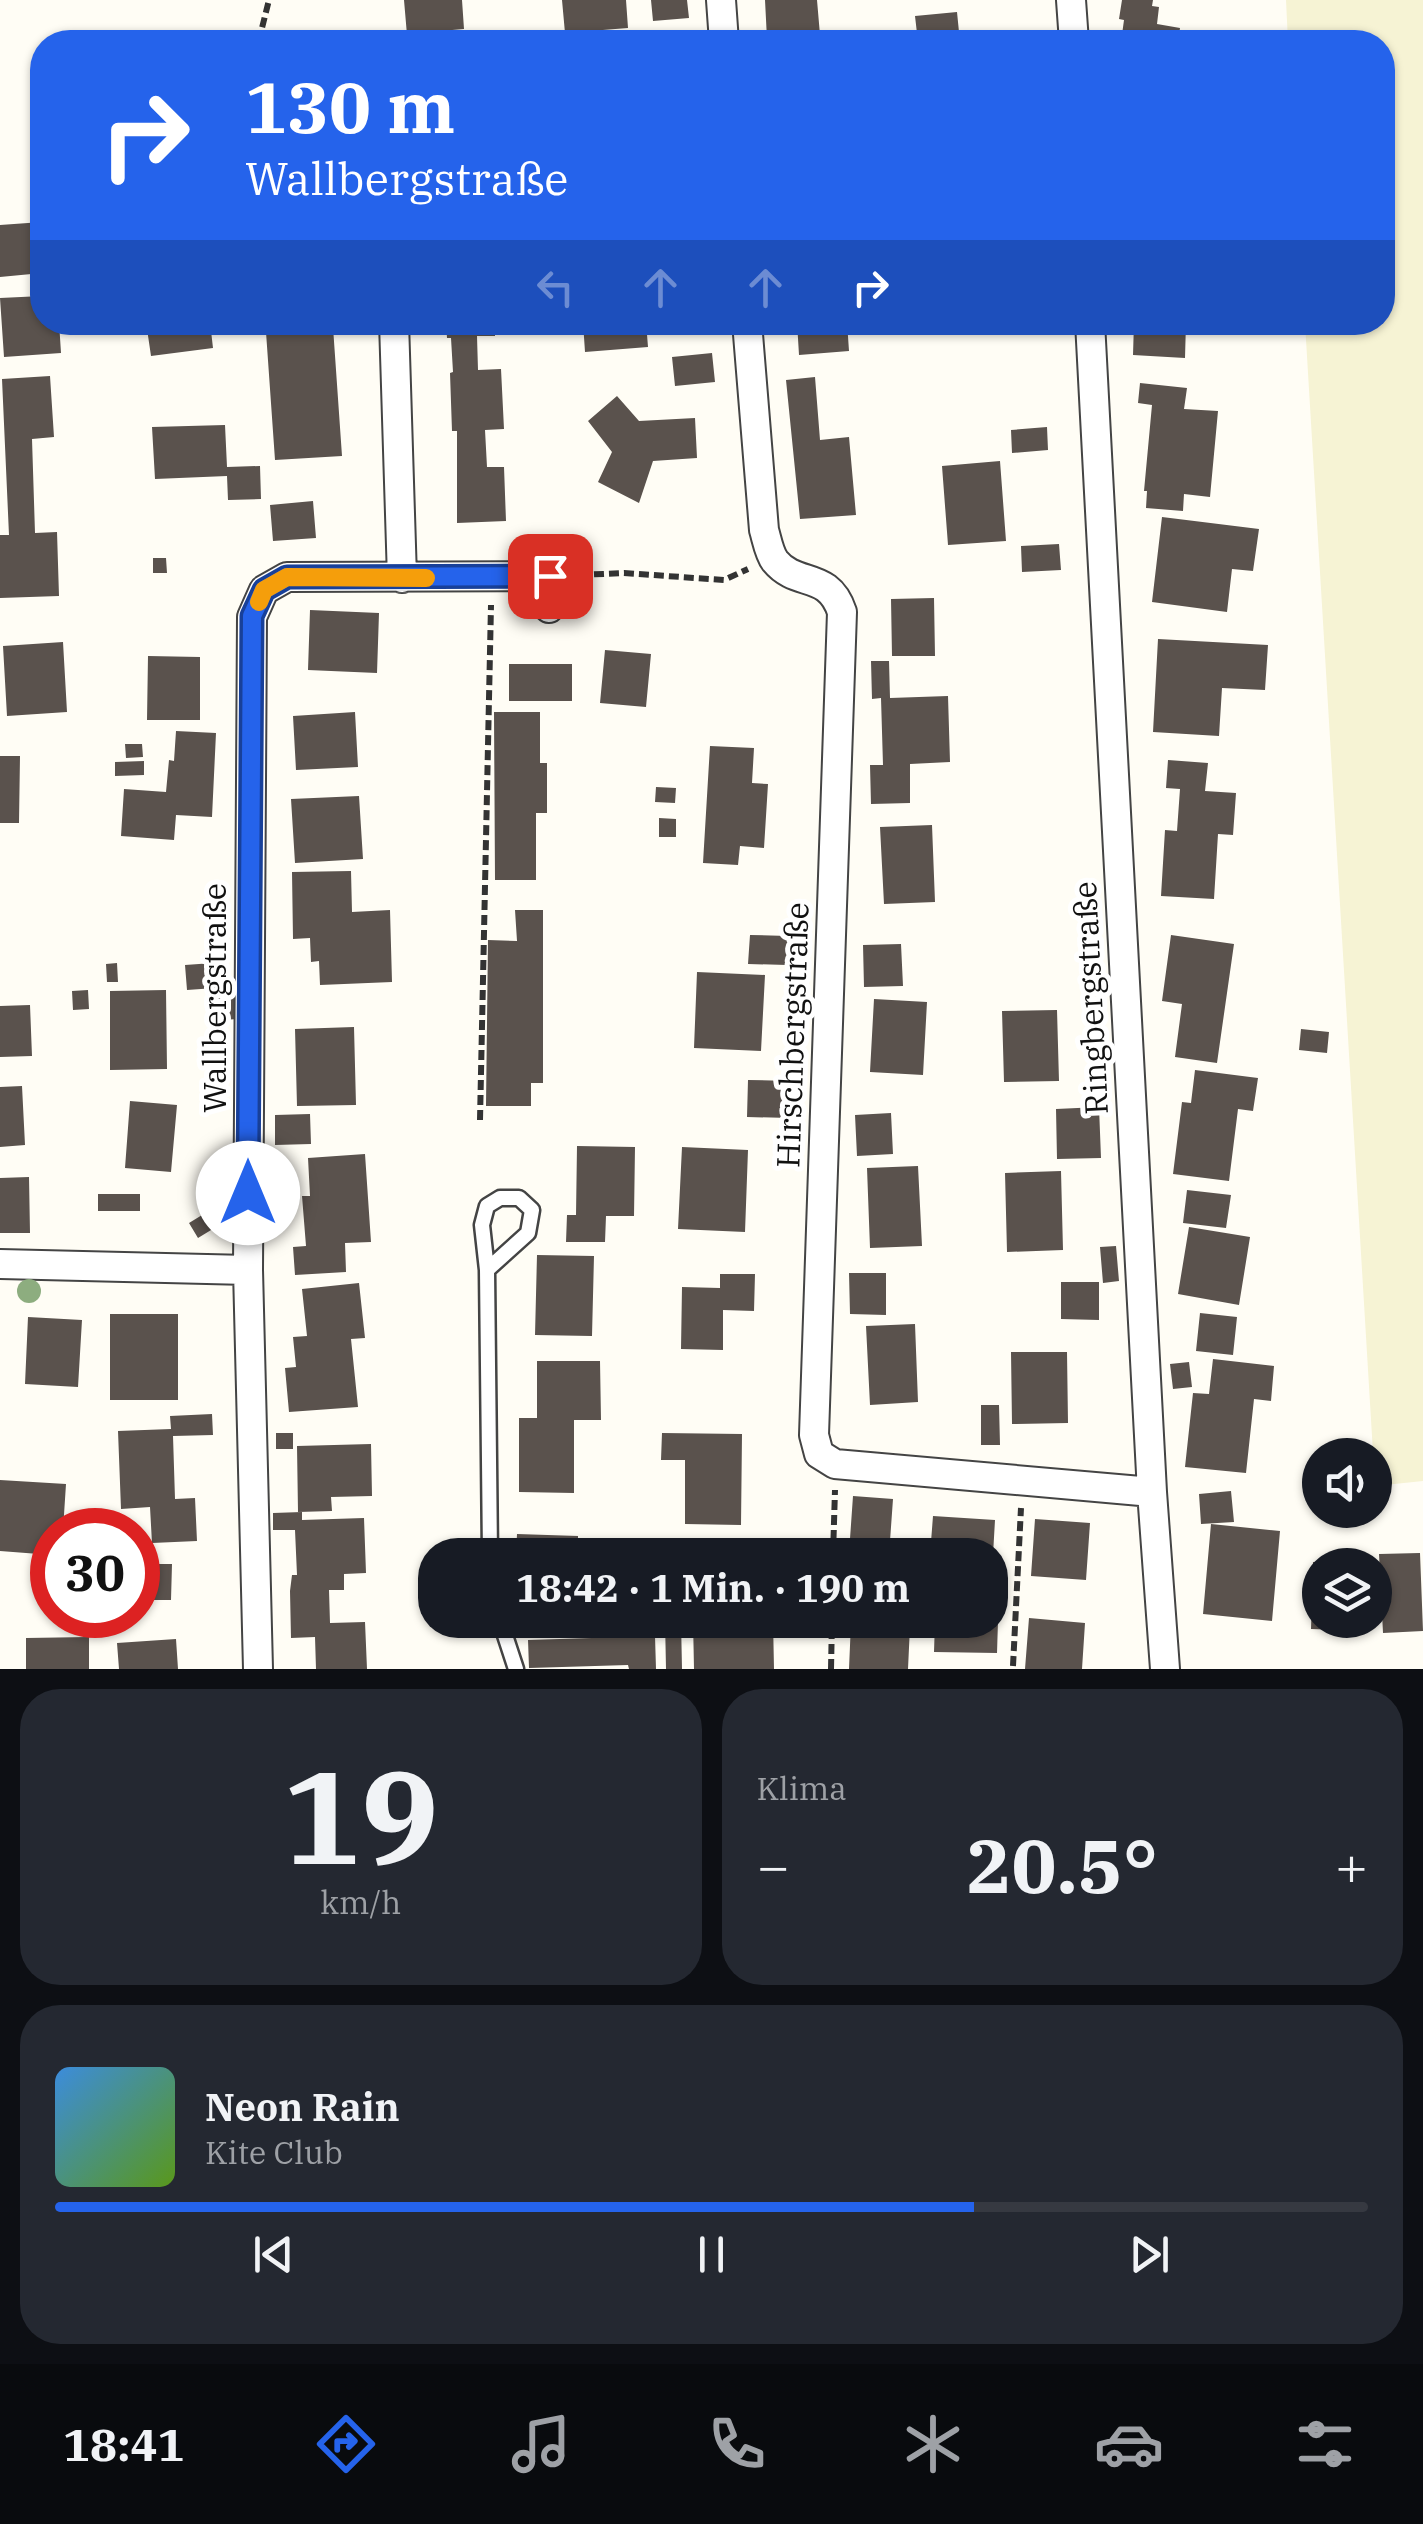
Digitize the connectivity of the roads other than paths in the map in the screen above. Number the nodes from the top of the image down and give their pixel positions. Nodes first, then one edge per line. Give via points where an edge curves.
1 (721, 0) edge
2 (1072, 0) edge
3 (723, 30) edge
4 (1073, 30) edge
5 (394, 335) edge
6 (748, 335) edge
7 (1091, 335) edge
8 (402, 578) junction
9 (550, 597) road end
10 (0, 1264) edge
11 (248, 1270) junction
12 (487, 1270) junction
13 (1152, 1492) junction
14 (490, 1538) edge
15 (506, 1638) edge
16 (258, 1669) edge
17 (516, 1669) edge
18 (1165, 1669) edge

1 - 3 street
2 - 4 street
5 - 8 street
6 - 13 street, Hirschbergstraße via 772,558 836,593 842,612 814,1436 819,1454 836,1464
7 - 13 street, Ringbergstraße
8 - 9 street, Wallbergstraße via 550,576
8 - 11 street, Wallbergstraße via 287,577 264,590 252,616
10 - 11 street
11 - 16 street, Wallbergstraße
12 - 12 lane via 487,1206 518,1198 532,1210 528,1233
12 - 14 lane
13 - 18 street, Ringbergstraße
15 - 17 lane

